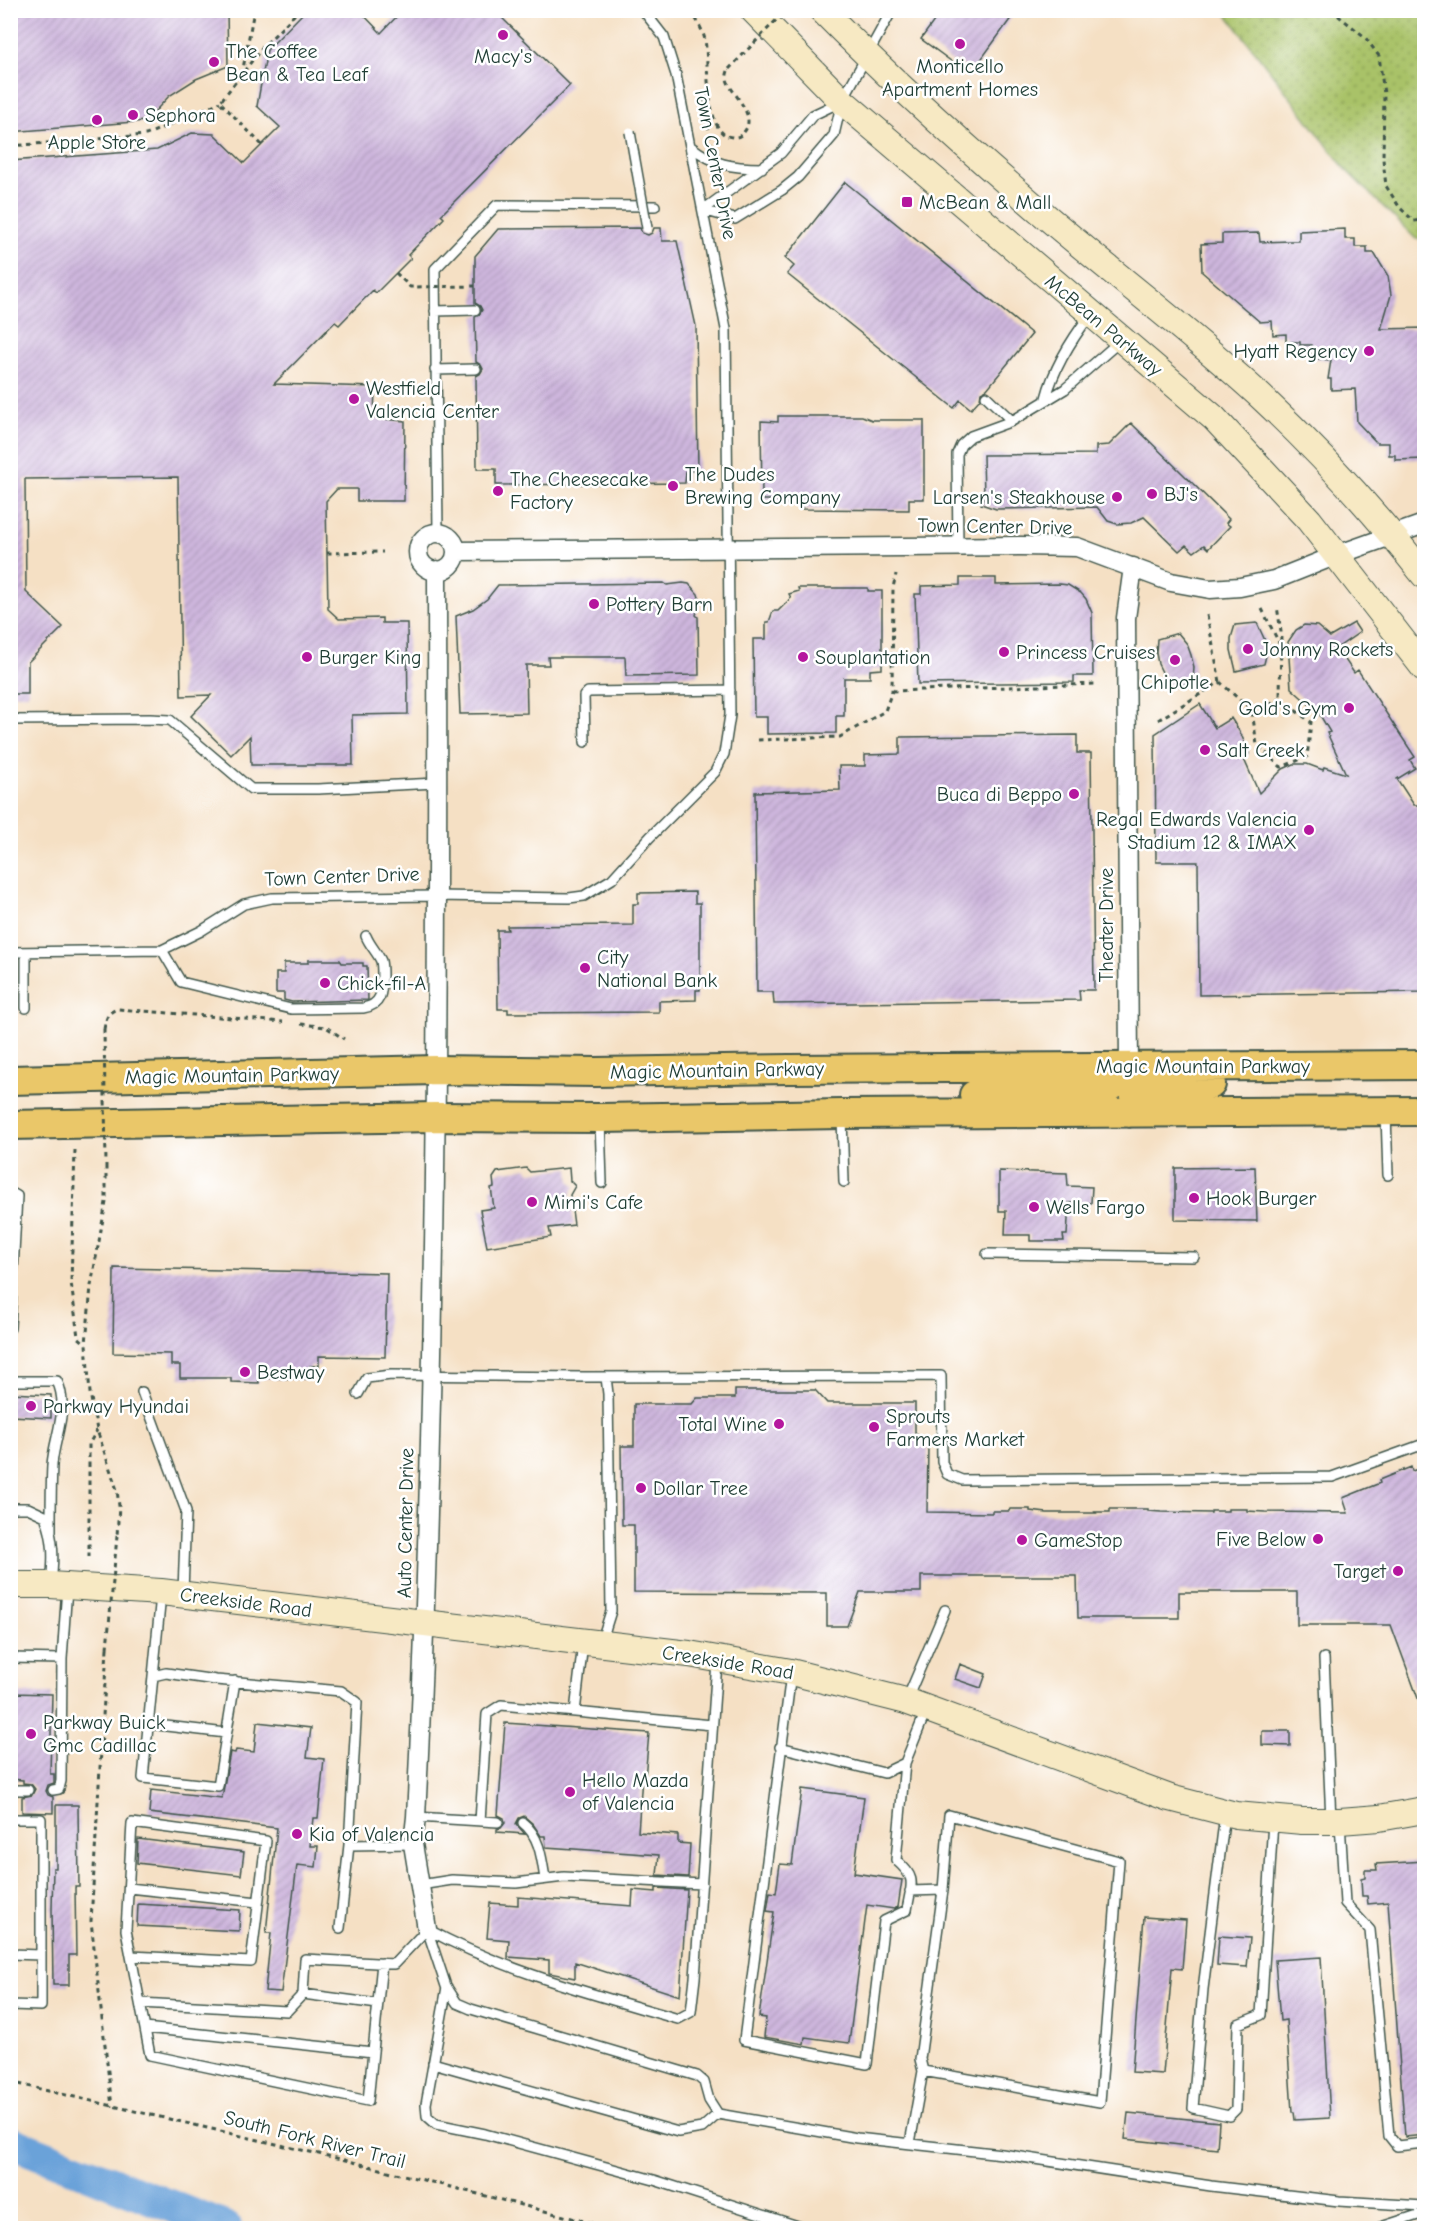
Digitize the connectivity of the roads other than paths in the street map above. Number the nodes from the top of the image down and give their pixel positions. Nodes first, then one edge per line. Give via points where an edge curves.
1 (643, 10) edge
2 (753, 10) edge
3 (822, 10) edge
4 (892, 10) edge
5 (868, 56) junction
6 (842, 101) junction
7 (630, 132) dead end
8 (690, 146) junction
9 (762, 168) junction
10 (655, 206) dead end
11 (703, 210) junction
12 (647, 228) dead end
13 (435, 310) junction
14 (475, 310) dead end
15 (1091, 314) junction
16 (1122, 339) junction
17 (476, 369) dead end
18 (435, 370) junction
19 (986, 396) dead end
20 (1046, 398) junction
21 (1012, 421) junction
22 (1425, 524) edge
23 (438, 533) junction
24 (1392, 535) junction
25 (958, 547) junction
26 (728, 548) junction
27 (456, 551) junction
28 (1337, 555) junction
29 (1133, 567) junction
30 (437, 570) junction
31 (1425, 575) edge
32 (1425, 668) edge
33 (729, 690) junction
34 (10, 720) edge
35 (585, 742) dead end
36 (436, 783) junction
37 (436, 896) junction
38 (366, 936) dead end
39 (162, 950) junction
40 (10, 952) edge
41 (26, 952) junction
42 (27, 1008) dead end
43 (1344, 1065) junction
44 (1425, 1065) edge
45 (1129, 1067) junction
46 (435, 1070) junction
47 (10, 1080) edge
48 (1386, 1111) junction
49 (1425, 1111) edge
50 (1129, 1113) junction
51 (842, 1114) junction
52 (938, 1114) junction
53 (435, 1117) junction
54 (600, 1118) junction
55 (10, 1125) edge
56 (1388, 1175) dead end
57 (844, 1182) dead end
58 (602, 1183) dead end
59 (10, 1192) edge
60 (987, 1254) dead end
61 (1194, 1257) dead end
62 (10, 1328) edge
63 (431, 1376) junction
64 (606, 1377) junction
65 (10, 1381) edge
66 (142, 1392) dead end
67 (358, 1394) dead end
68 (1425, 1444) edge
69 (10, 1508) edge
70 (51, 1531) junction
71 (10, 1585) edge
72 (59, 1586) junction
73 (172, 1593) junction
74 (945, 1610) dead end
75 (426, 1622) junction
76 (592, 1643) junction
77 (10, 1658) edge
78 (1324, 1658) dead end
79 (63, 1659) junction
80 (717, 1659) junction
81 (791, 1672) junction
82 (153, 1676) junction
83 (235, 1682) junction
84 (917, 1705) junction
85 (575, 1712) junction
86 (148, 1724) junction
87 (712, 1725) junction
88 (225, 1733) junction
89 (780, 1747) junction
90 (905, 1763) junction
91 (10, 1790) edge
92 (28, 1790) dead end
93 (53, 1790) dead end
94 (1425, 1810) edge
95 (1225, 1812) junction
96 (416, 1817) junction
97 (1273, 1818) junction
98 (15, 1819) dead end
99 (480, 1821) junction
100 (1336, 1821) junction
101 (498, 1822) dead end
102 (523, 1824) dead end
103 (412, 1844) junction
104 (349, 1845) junction
105 (545, 1880) junction
106 (702, 1884) junction
107 (420, 1885) junction
108 (129, 1888) junction
109 (943, 1890) junction
110 (910, 1891) junction
111 (258, 1902) junction
112 (340, 1928) dead end
113 (427, 1929) junction
114 (10, 1954) edge
115 (41, 1955) junction
116 (131, 1956) junction
117 (382, 1964) junction
118 (447, 1987) junction
119 (303, 1994) junction
120 (140, 2002) junction
121 (378, 2004) junction
122 (10, 2005) edge
123 (145, 2028) junction
124 (373, 2052) junction
125 (433, 2063) junction
126 (923, 2071) junction
127 (718, 2114) junction
128 (910, 2143) junction
129 (1425, 2143) edge
130 (1425, 2206) edge
131 (1425, 2213) edge
132 (804, 2229) edge
133 (1378, 2229) edge

1 - 8 lane, Town Center Drive via 664,37
2 - 6 main road, McBean Parkway
3 - 5 main road
4 - 5 lane
5 - 6 lane
5 - 24 main road via 1020,194 1257,393 1331,466
6 - 9 lane via 813,115 781,153
6 - 11 lane via 834,135 782,190 735,219
6 - 15 main road, McBean Parkway
7 - 12 lane, bridge
8 - 9 lane via 724,166
8 - 11 lane, Town Center Drive
9 - 11 lane
10 - 13 lane via 497,205 435,269
11 - 26 lane, Town Center Drive via 726,329
13 - 14 lane
13 - 18 lane
15 - 16 main road, McBean Parkway
15 - 20 lane via 1070,341
16 - 20 lane via 1065,389
16 - 28 main road, McBean Parkway via 1214,418
17 - 18 lane
18 - 23 lane
19 - 21 lane
20 - 21 lane
21 - 25 lane via 971,436 957,454
22 - 24 street, Town Center Drive
23 - 27 street via 451,538
23 - 30 street via 424,538 418,551 424,565
24 - 28 street, Town Center Drive
24 - 31 main road
25 - 26 street, Town Center Drive
25 - 29 street, Town Center Drive via 1077,548
26 - 27 street, Town Center Drive
26 - 33 lane, Town Center Drive
27 - 30 street via 451,565
28 - 29 street, Town Center Drive via 1274,580 1210,589 1171,582
28 - 32 main road, McBean Parkway
29 - 45 street, Theater Drive via 1126,618
30 - 36 street, Town Center Drive
33 - 35 lane via 588,692 584,696
33 - 37 lane, Town Center Drive via 728,739 715,772 612,879 584,896 569,898
34 - 36 lane via 170,720 251,789
36 - 37 street, Town Center Drive
37 - 39 lane, Town Center Drive via 272,898 244,904
37 - 46 street, Town Center Drive
38 - 39 lane via 381,962 382,990 374,1005 363,1008 291,1009 181,982
39 - 41 lane, Town Center Drive
40 - 41 lane, Town Center Drive
41 - 42 lane
43 - 44 main road, Magic Mountain Parkway
43 - 45 main road, Magic Mountain Parkway
43 - 50 main road via 1288,1078 1158,1087 1138,1095
45 - 46 main road, Magic Mountain Parkway
45 - 52 main road via 1120,1081 1092,1092 972,1095
46 - 47 main road, Magic Mountain Parkway
46 - 53 street, Town Center Drive
48 - 49 main road
48 - 50 main road
48 - 56 lane
50 - 52 main road
51 - 52 main road
51 - 54 main road
51 - 57 lane
53 - 54 main road
53 - 55 main road
53 - 63 street, Auto Center Drive
54 - 58 lane
59 - 62 lane via 17,1196
60 - 61 lane
63 - 64 lane
63 - 67 lane via 367,1377
63 - 75 street, Auto Center Drive
64 - 68 lane via 941,1376 942,1462 947,1474 962,1480 1332,1477
64 - 76 lane via 610,1611
65 - 70 lane via 57,1381 61,1388 63,1413 52,1462
66 - 73 lane via 186,1511
69 - 70 lane via 28,1508 45,1516
70 - 72 lane
71 - 72 main road, Creekside Road
72 - 73 main road, Creekside Road
72 - 79 lane
73 - 75 main road, Creekside Road
73 - 82 lane
74 - 84 lane
75 - 76 main road, Creekside Road
75 - 96 street, Auto Center Drive
76 - 80 main road, Creekside Road
76 - 85 lane
77 - 79 lane
78 - 100 lane
79 - 93 lane via 61,1781 58,1789
80 - 81 main road, Creekside Road
80 - 87 lane
81 - 84 main road, Creekside Road
81 - 89 lane
82 - 83 lane via 166,1673
82 - 86 lane
83 - 88 lane
83 - 104 lane via 341,1690 357,1702
84 - 90 lane
84 - 95 main road, Creekside Road via 1170,1798
85 - 87 lane
85 - 99 lane via 501,1705 487,1714
86 - 88 lane
86 - 88 lane via 143,1778 218,1786
87 - 106 lane
89 - 90 lane via 884,1773
89 - 110 lane via 744,2040 867,2064 884,1921 907,1910
90 - 110 lane via 896,1860 912,1878
91 - 92 lane
94 - 100 main road, Creekside Road
95 - 97 main road, Creekside Road
95 - 97 lane via 1193,2108 1229,2116 1236,2109 1238,2024 1261,2015
96 - 99 lane
96 - 103 street, Auto Center Drive
97 - 100 main road, Creekside Road
98 - 115 lane via 41,1819
99 - 101 lane
100 - 129 lane via 1345,1903 1370,1930 1389,2136 1397,2146
102 - 105 lane via 531,1830 540,1852
103 - 104 lane
103 - 107 street, Auto Center Drive
104 - 112 lane
105 - 106 lane via 564,1877
105 - 107 lane via 452,1880
106 - 113 lane via 691,2012 678,2019 500,1964
107 - 113 street, Auto Center Drive
108 - 111 lane
108 - 111 lane via 132,1823 266,1840
108 - 116 lane via 126,1930
109 - 110 lane
109 - 126 lane via 920,2060
109 - 126 lane via 948,1815 1119,1861 1100,2102
111 - 116 lane via 251,1962
113 - 117 lane via 394,1964
113 - 118 lane
114 - 115 lane
115 - 122 lane via 41,2006
116 - 120 lane
117 - 119 lane via 305,1959
117 - 121 lane
118 - 125 lane
118 - 127 lane via 456,2003 471,2009 697,2076 704,2082
119 - 120 lane via 287,2011
119 - 121 lane
120 - 123 lane
121 - 124 lane
123 - 124 lane
123 - 124 lane via 150,2055 368,2101
125 - 127 lane via 678,2132 702,2128
125 - 132 lane via 426,2104 427,2116 436,2124 654,2180
126 - 128 lane
127 - 128 lane
128 - 130 lane via 1339,2201
131 - 133 lane

